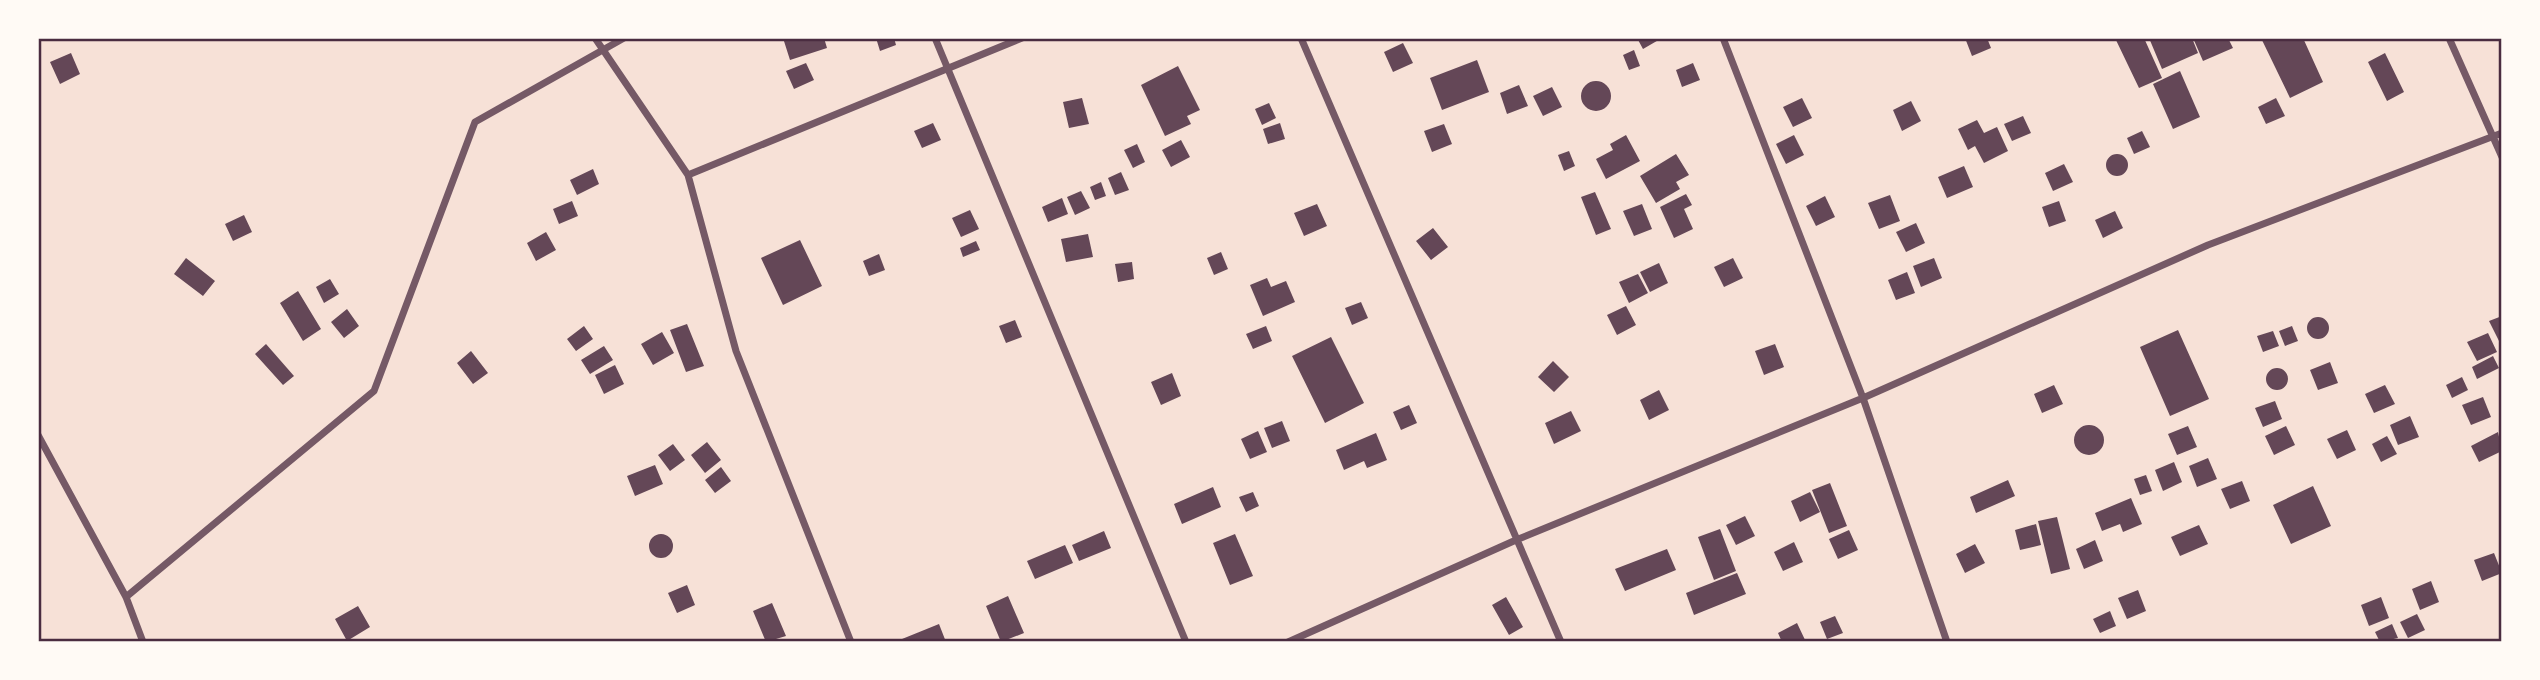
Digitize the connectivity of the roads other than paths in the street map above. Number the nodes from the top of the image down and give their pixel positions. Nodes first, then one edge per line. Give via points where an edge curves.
1 (595, 38) edge
2 (624, 38) edge
3 (935, 38) edge
4 (1022, 38) edge
5 (1301, 38) edge
6 (1723, 38) edge
7 (2449, 38) edge
8 (602, 51) junction
9 (950, 68) junction
10 (2501, 133) edge
11 (2493, 137) junction
12 (2501, 156) edge
13 (688, 175) junction
14 (1863, 398) junction
15 (38, 435) edge
16 (1517, 540) junction
17 (126, 597) junction
18 (143, 642) edge
19 (851, 642) edge
20 (1186, 642) edge
21 (1289, 642) edge
22 (1561, 642) edge
23 (1947, 642) edge

1 - 8 street
2 - 8 street
3 - 9 street
4 - 9 street
5 - 16 street
6 - 14 street
7 - 11 street
8 - 13 street
8 - 17 street via 475,122 374,391
9 - 13 street
9 - 20 street
10 - 11 street
11 - 12 street
11 - 14 street via 2208,245
13 - 19 street via 736,351
14 - 16 street
14 - 23 street
15 - 17 street
16 - 21 street
16 - 22 street
17 - 18 street

